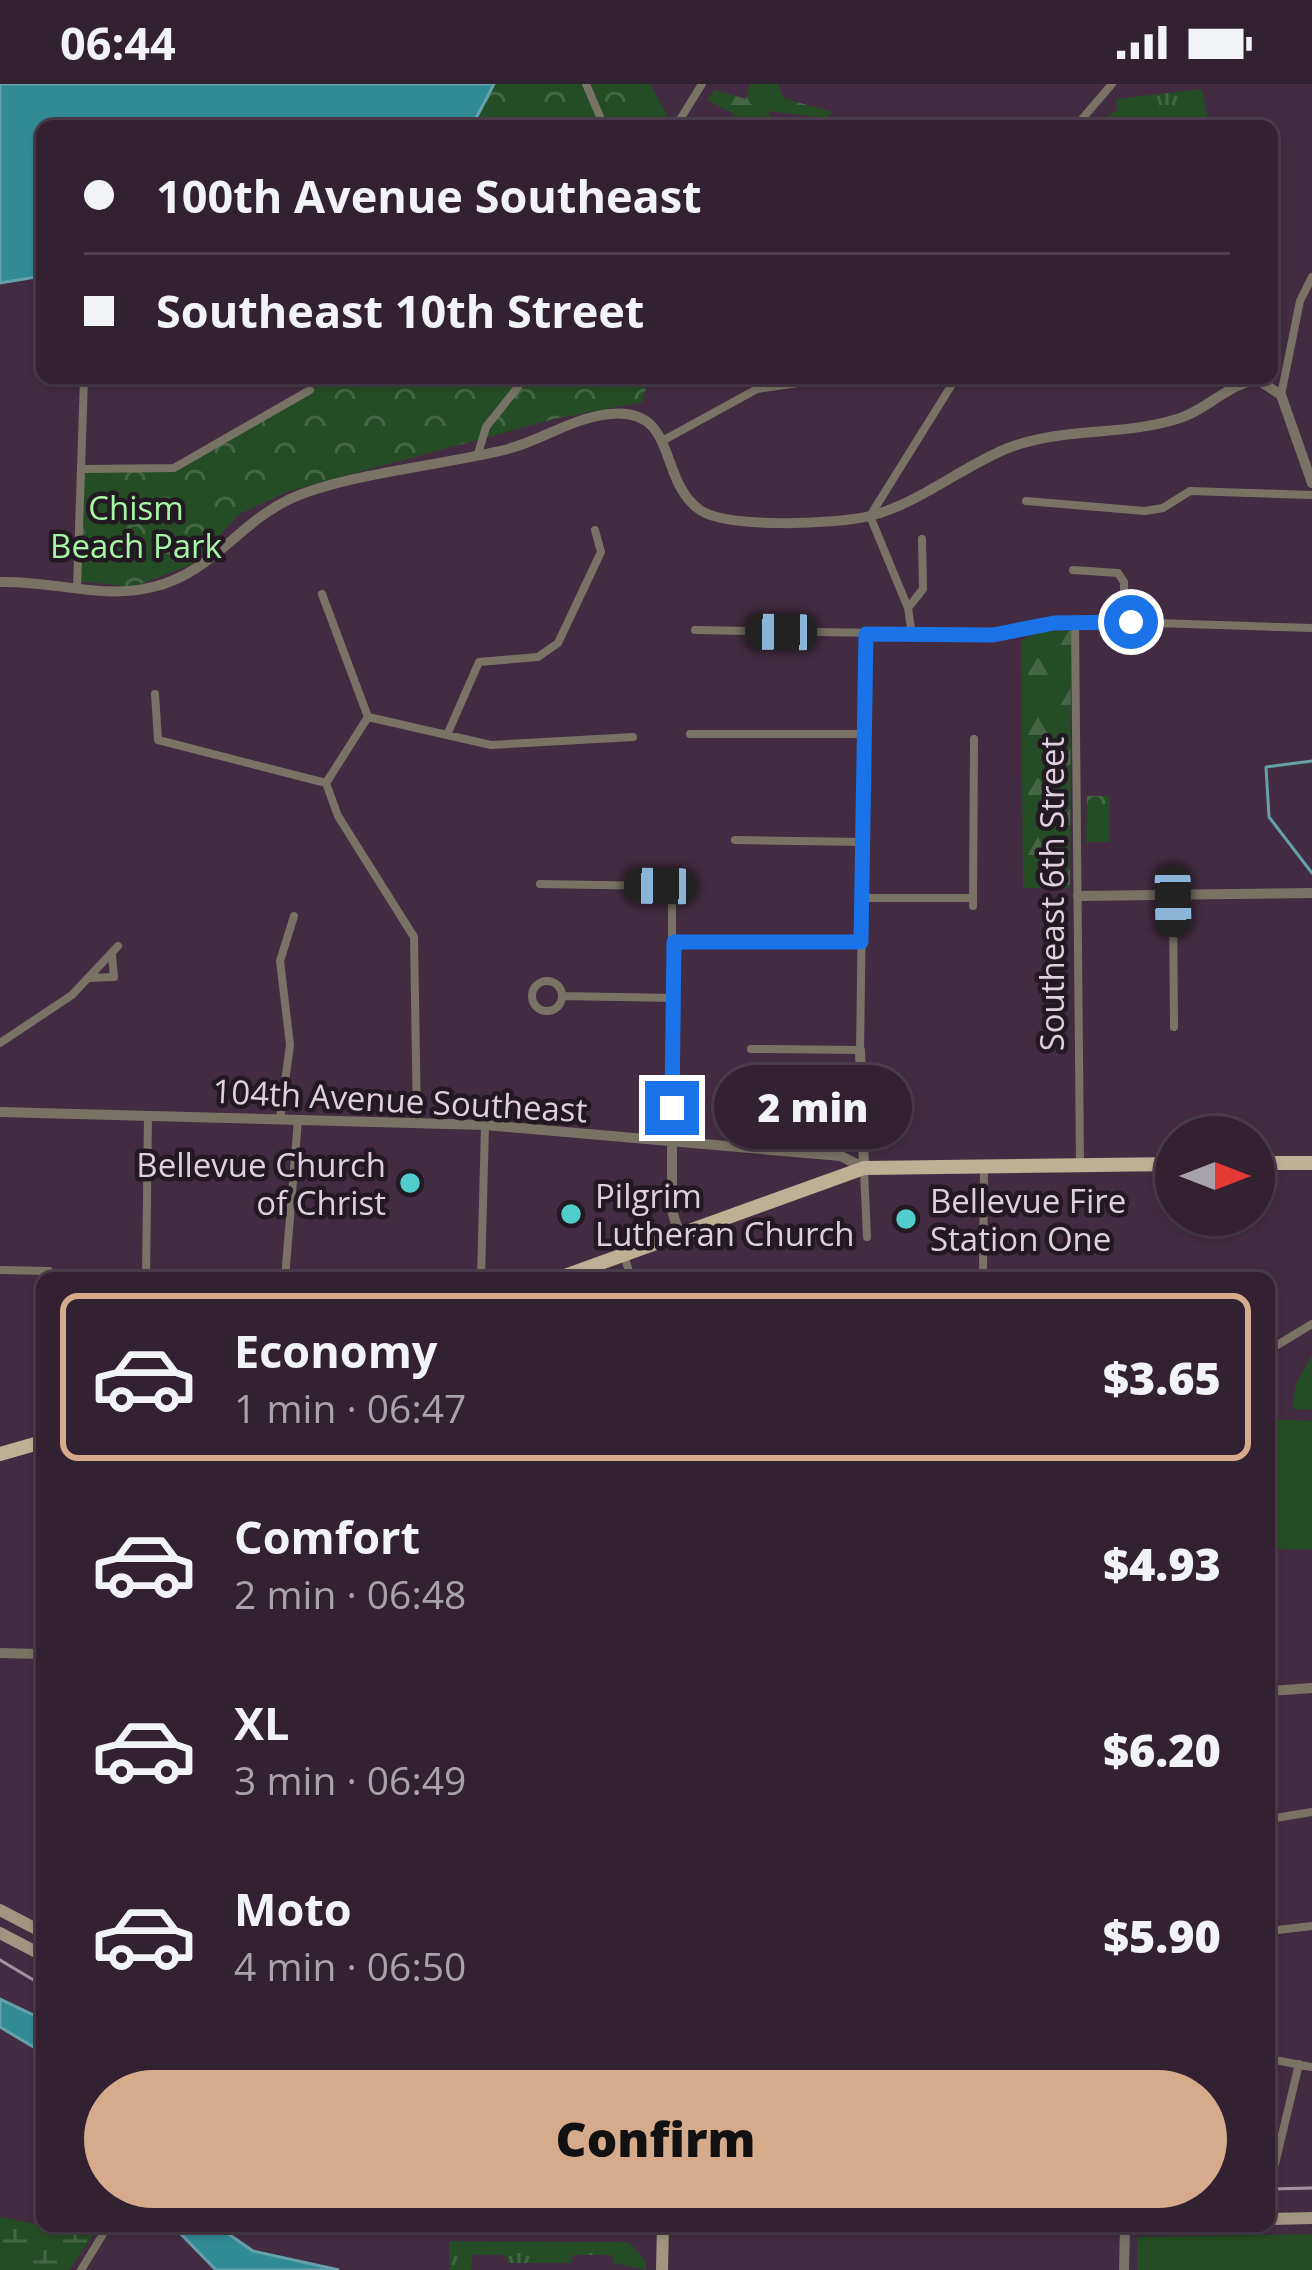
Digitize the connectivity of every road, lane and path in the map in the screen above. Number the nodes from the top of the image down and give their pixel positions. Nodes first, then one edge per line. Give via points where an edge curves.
1 (586, 84) edge
2 (702, 84) edge
3 (1112, 84) edge
4 (601, 120) edge
5 (680, 120) edge
6 (1081, 120) edge
7 (1312, 277) edge
8 (84, 384) edge
9 (520, 384) edge
10 (762, 384) edge
11 (792, 384) edge
12 (952, 384) edge
13 (1244, 384) edge
14 (1271, 384) edge
15 (757, 389) junction
16 (310, 390) dead end
17 (1281, 395) junction
18 (664, 440) junction
19 (478, 454) junction
20 (81, 469) junction
21 (1312, 482) edge
22 (1312, 495) edge
23 (1026, 501) dead end
24 (870, 516) junction
25 (595, 530) dead end
26 (922, 539) dead end
27 (1072, 570) dead end
28 (0, 582) edge
29 (77, 589) junction
30 (322, 594) dead end
31 (908, 608) junction
32 (1075, 622) junction
33 (1124, 622) junction
34 (1312, 628) edge
35 (695, 630) dead end
36 (866, 634) junction
37 (912, 635) junction
38 (155, 694) dead end
39 (368, 717) junction
40 (690, 734) dead end
41 (864, 734) junction
42 (447, 735) junction
43 (633, 737) dead end
44 (974, 739) dead end
45 (326, 783) junction
46 (735, 840) dead end
47 (863, 842) junction
48 (540, 884) dead end
49 (1312, 892) edge
50 (1173, 895) junction
51 (1078, 896) junction
52 (862, 898) junction
53 (294, 916) dead end
54 (674, 942) junction
55 (861, 942) junction
56 (89, 978) junction
57 (562, 996) junction
58 (673, 998) junction
59 (1174, 1027) dead end
60 (0, 1043) edge
61 (751, 1049) dead end
62 (860, 1050) junction
63 (0, 1112) edge
64 (148, 1114) junction
65 (280, 1118) junction
66 (298, 1118) junction
67 (417, 1122) junction
68 (485, 1125) junction
69 (672, 1145) junction
70 (1312, 1162) edge
71 (1275, 1163) edge
72 (1155, 1164) edge
73 (1080, 1165) junction
74 (984, 1166) junction
75 (864, 1168) junction
76 (679, 1234) junction
77 (867, 1237) dead end
78 (624, 1254) junction
79 (0, 1270) edge
80 (49, 1270) dead end
81 (983, 1270) dead end
82 (146, 1272) edge
83 (285, 1272) edge
84 (481, 1272) edge
85 (576, 1272) edge
86 (629, 1272) edge
87 (1312, 1324) edge
88 (1275, 1346) edge
89 (36, 1444) edge
90 (0, 1454) edge
91 (0, 1653) edge
92 (36, 1654) edge
93 (1309, 1690) edge
94 (1275, 1691) edge
95 (1312, 1812) edge
96 (1275, 1818) edge
97 (0, 1910) edge
98 (1312, 1926) edge
99 (36, 1929) edge
100 (1275, 1930) edge
101 (0, 1933) edge
102 (36, 1952) edge
103 (1275, 2060) edge
104 (1299, 2063) junction
105 (1312, 2067) edge
106 (1276, 2164) dead end
107 (1312, 2218) edge
108 (1275, 2219) edge
109 (104, 2232) edge
110 (663, 2232) edge
111 (1124, 2232) edge
112 (82, 2270) edge
113 (662, 2270) edge
114 (1124, 2270) edge

1 - 4 street
2 - 5 street
3 - 6 street
7 - 17 street
8 - 20 street
9 - 19 street via 486,428
10 - 15 street
11 - 15 street
12 - 24 street
13 - 24 street via 1179,419 1036,440
14 - 17 street
15 - 18 street
16 - 20 street via 174,468
17 - 21 street
18 - 19 street via 648,420 615,414
18 - 24 street via 682,490 709,514 748,521
19 - 29 street via 300,495 176,580 134,591
20 - 29 street
22 - 23 street via 1190,491 1145,511
24 - 31 street
25 - 42 street via 602,552 564,634 538,656 479,662
26 - 31 street via 923,589
27 - 33 street via 1118,573
28 - 29 street
30 - 39 street
31 - 37 street
32 - 33 street
32 - 37 street via 993,635
32 - 51 street, Southeast 6th Street
33 - 34 street
35 - 36 street
36 - 37 street
36 - 41 street
38 - 45 street via 158,740
39 - 42 street
39 - 45 street
40 - 41 street
41 - 47 street
42 - 43 street via 491,746
44 - 52 street via 973,902
45 - 67 street via 414,937
46 - 47 street
47 - 52 street
48 - 54 street via 670,891
49 - 50 street
50 - 51 street
50 - 59 street
51 - 73 street, Southeast 6th Street
52 - 55 street
53 - 65 street via 280,961 290,1046
54 - 55 street
54 - 58 street
55 - 62 street
56 - 56 street via 115,951 114,977
56 - 60 street
57 - 57 street via 547,981 531,997 547,1012
57 - 58 street
58 - 69 street
61 - 62 street
62 - 75 street
63 - 64 street, 104th Avenue Southeast
64 - 65 street, 104th Avenue Southeast
64 - 82 street
65 - 66 street, 104th Avenue Southeast
66 - 67 street, 104th Avenue Southeast
66 - 83 street
67 - 68 street, 104th Avenue Southeast
68 - 69 street, 104th Avenue Southeast
68 - 84 street
69 - 75 street, 104th Avenue Southeast via 841,1156
69 - 76 street
70 - 71 main road
72 - 73 main road
73 - 74 main road
74 - 75 main road
74 - 81 street
75 - 76 main road
75 - 77 street
76 - 78 main road
78 - 85 main road
78 - 86 street
79 - 80 street
87 - 88 street
89 - 90 main road
91 - 92 street
93 - 94 street
95 - 96 street
97 - 99 main road
98 - 100 street
101 - 102 main road
103 - 104 street
104 - 105 street
104 - 106 street
107 - 108 main road
109 - 112 street
110 - 113 main road
111 - 114 street

